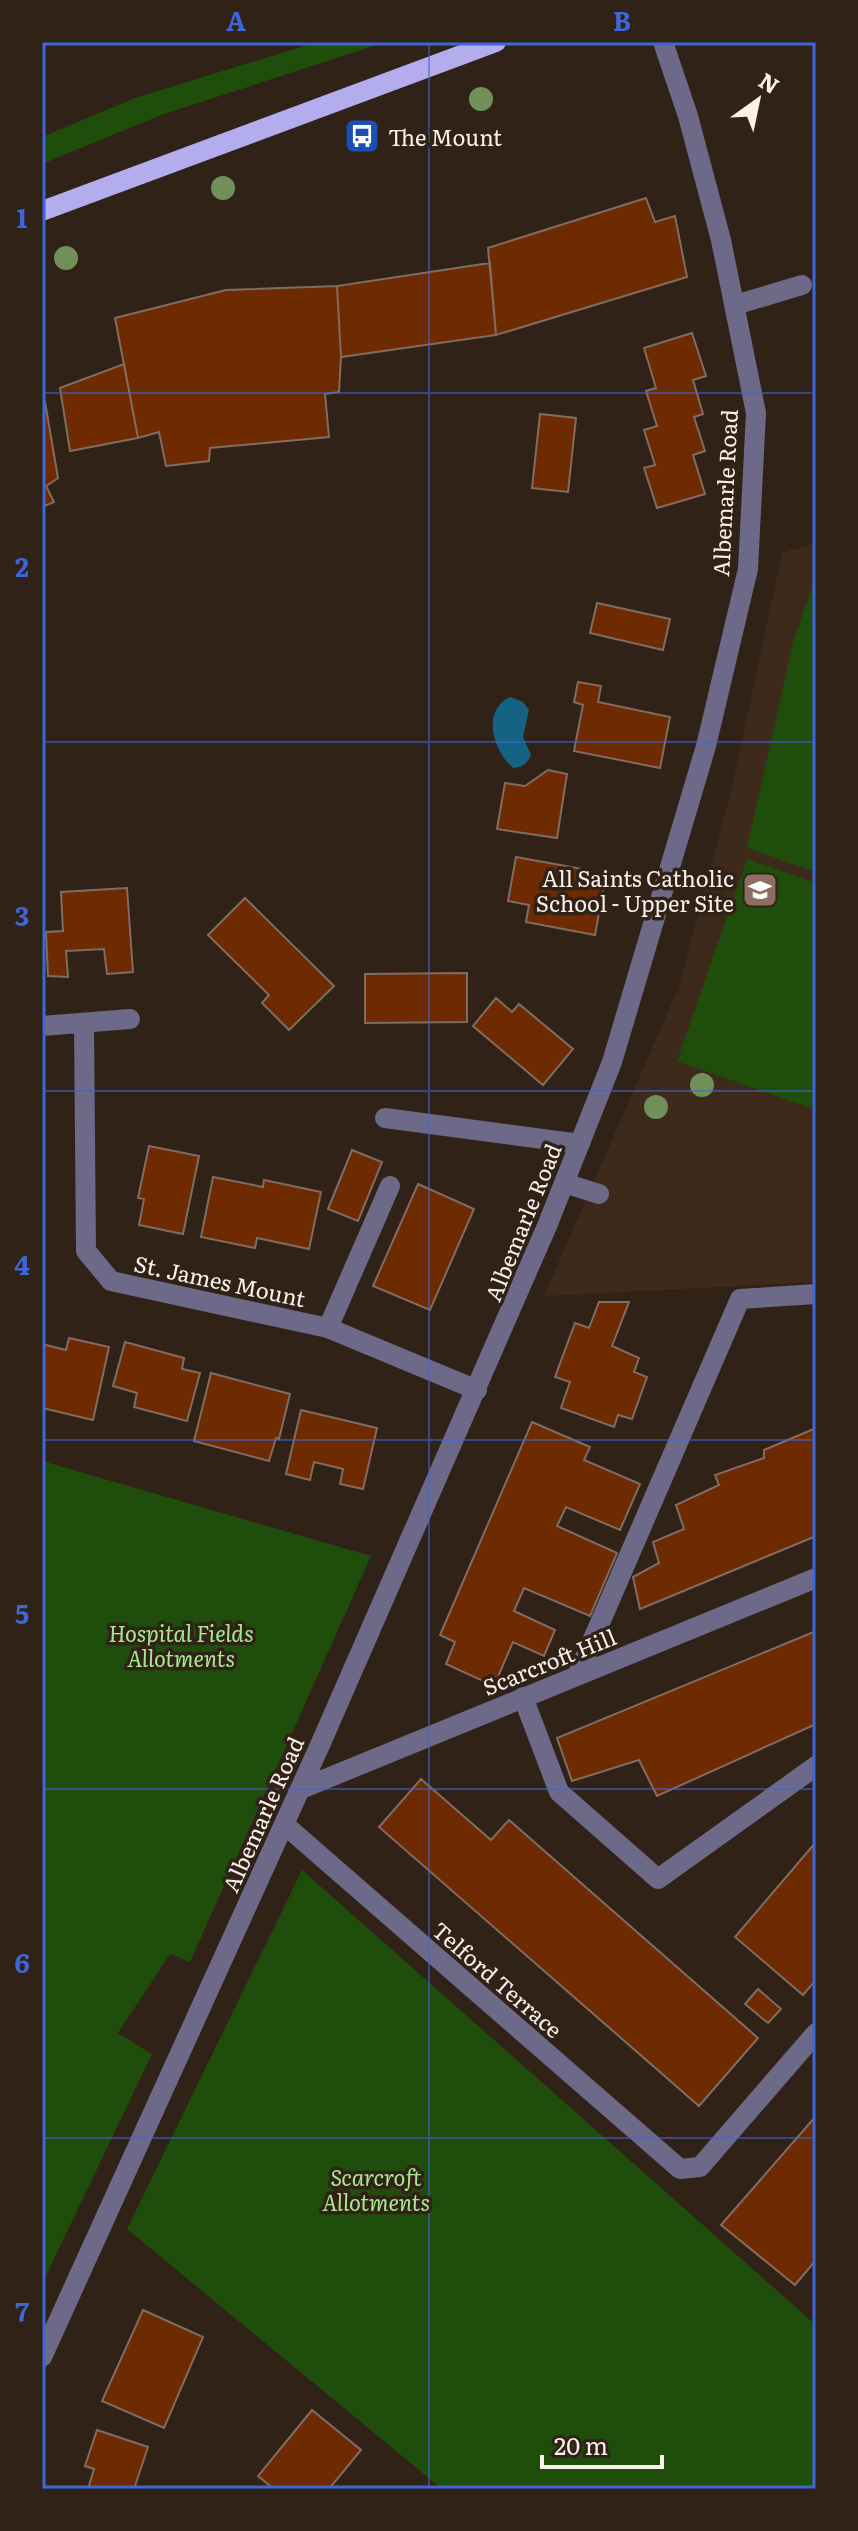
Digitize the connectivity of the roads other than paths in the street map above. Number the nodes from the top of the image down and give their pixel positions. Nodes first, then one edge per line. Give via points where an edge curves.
1 (496, 42) edge
2 (663, 42) edge
3 (42, 211) edge
4 (802, 285) dead end
5 (735, 305) junction
6 (130, 1019) dead end
7 (84, 1024) junction
8 (42, 1026) edge
9 (385, 1118) dead end
10 (580, 1144) junction
11 (564, 1183) junction
12 (390, 1186) dead end
13 (599, 1194) dead end
14 (816, 1294) edge
15 (328, 1328) junction
16 (477, 1390) junction
17 (816, 1578) edge
18 (577, 1676) junction
19 (523, 1697) junction
20 (816, 1766) edge
21 (301, 1789) junction
22 (285, 1825) junction
23 (816, 2033) edge
24 (42, 2357) edge

1 - 3 main road
2 - 5 street, Albemarle Road via 697,146
4 - 5 street
5 - 10 street, Albemarle Road via 756,413 748,569 706,746 612,1062
6 - 7 street
7 - 8 street
7 - 15 street, St. James Mount via 86,1251 111,1281
9 - 10 street
10 - 11 street, Albemarle Road
11 - 13 street
11 - 16 street, Albemarle Road
12 - 15 street
14 - 18 street via 740,1299
15 - 16 street, St. James Mount
16 - 21 street, Albemarle Road
17 - 18 street, Scarcroft Hill
18 - 19 street, Scarcroft Hill
19 - 20 street via 559,1792 658,1879
19 - 21 street, Scarcroft Hill
21 - 22 street, Albemarle Road
22 - 23 street, Telford Terrace via 680,2169 700,2167
22 - 24 street, Albemarle Road

